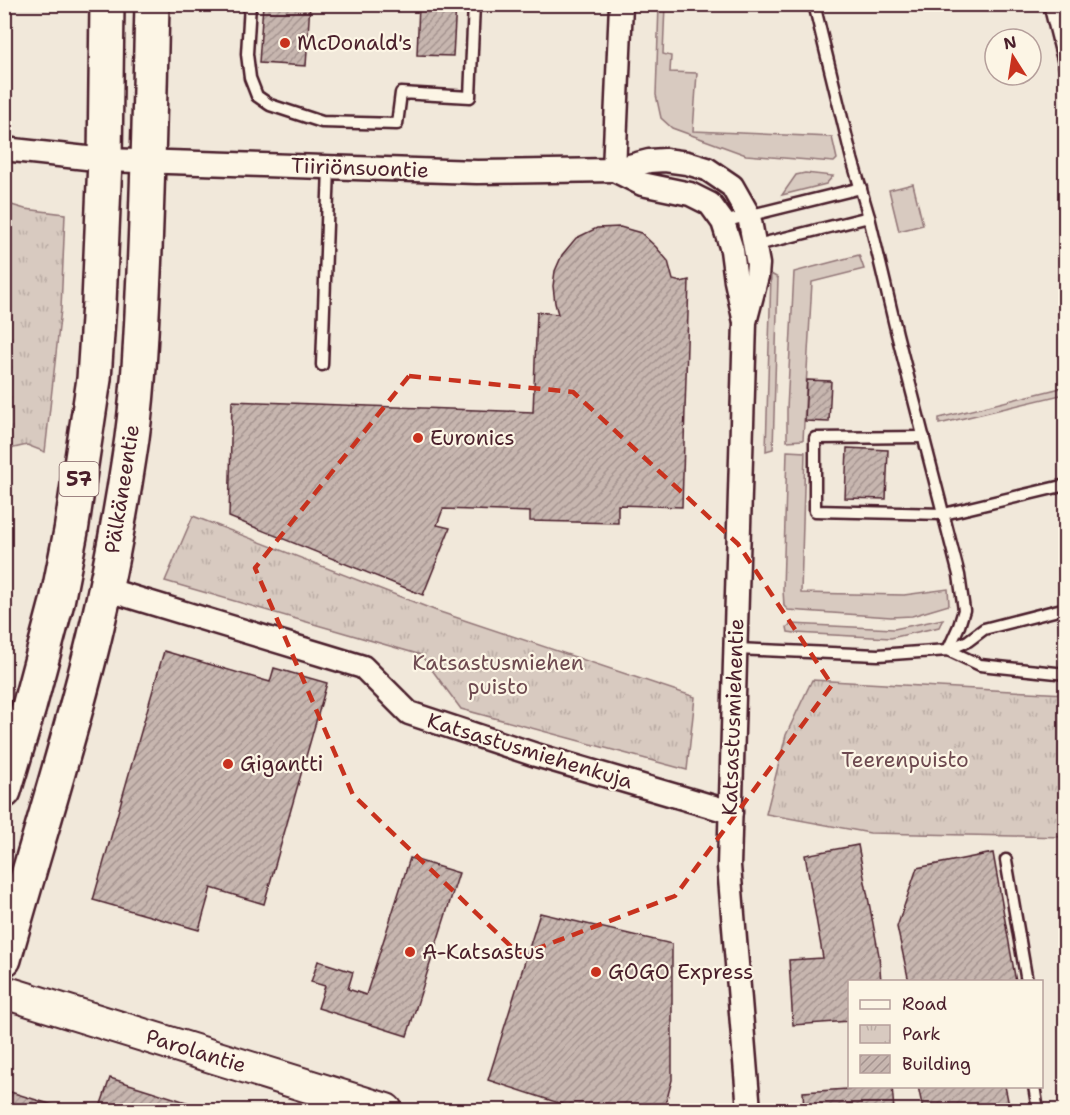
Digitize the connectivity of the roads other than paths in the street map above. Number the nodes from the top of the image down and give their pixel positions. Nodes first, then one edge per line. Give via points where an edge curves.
1 (107, 4) edge
2 (152, 4) edge
3 (250, 4) edge
4 (474, 4) edge
5 (621, 4) edge
6 (814, 4) edge
7 (1049, 4) edge
8 (1065, 72) edge
9 (4, 149) edge
10 (105, 160) junction
11 (149, 161) junction
12 (329, 167) junction
13 (614, 170) junction
14 (861, 188) junction
15 (748, 216) junction
16 (869, 217) junction
17 (723, 222) junction
18 (743, 248) junction
19 (322, 364) dead end
20 (924, 437) junction
21 (1065, 485) edge
22 (944, 514) junction
23 (105, 589) junction
24 (1065, 608) edge
25 (736, 649) junction
26 (948, 650) junction
27 (1065, 674) edge
28 (4, 791) edge
29 (731, 812) junction
30 (1006, 860) dead end
31 (4, 959) edge
32 (1027, 980) edge
33 (4, 992) edge
34 (1034, 1088) edge
35 (327, 1102) edge
36 (386, 1110) edge
37 (750, 1110) edge
38 (1038, 1110) edge

1 - 10 main road, Pälkäneentie / 57
2 - 11 main road, Pälkäneentie / 57
3 - 4 lane via 247,54 257,96 270,105 322,122 397,124 401,93 470,97
5 - 13 street
6 - 14 lane
7 - 8 lane
9 - 10 street, Tiiriönsuontie
10 - 11 street, Tiiriönsuontie
10 - 28 main road, Pälkäneentie / 57 via 94,379 83,457 57,602
11 - 12 street, Tiiriönsuontie
11 - 23 main road, Pälkäneentie / 57 via 138,372 129,456
12 - 13 street, Tiiriönsuontie via 477,172
12 - 19 lane
13 - 15 street, Katsastusmiehentie via 649,161 687,163 732,186
13 - 17 street, Katsastusmiehentie via 642,184 700,198 710,204
14 - 15 lane
14 - 16 lane
15 - 17 lane
15 - 18 street, Katsastusmiehentie
16 - 18 lane
16 - 20 lane
17 - 18 street, Katsastusmiehentie
18 - 25 street, Katsastusmiehentie via 758,264 758,276 745,322
20 - 22 lane
20 - 22 lane via 816,438 815,511
21 - 22 lane
22 - 26 lane via 964,610
23 - 29 street, Katsastusmiehenkuja via 363,667 409,713
23 - 31 main road, Pälkäneentie / 57 via 71,729
24 - 26 lane via 984,629
25 - 26 lane via 878,655
25 - 29 street, Katsastusmiehentie
26 - 27 lane via 980,665
29 - 37 street, Katsastusmiehentie via 729,866
30 - 32 lane
33 - 35 main road, Parolantie
34 - 38 lane
35 - 36 main road, Parolantie

